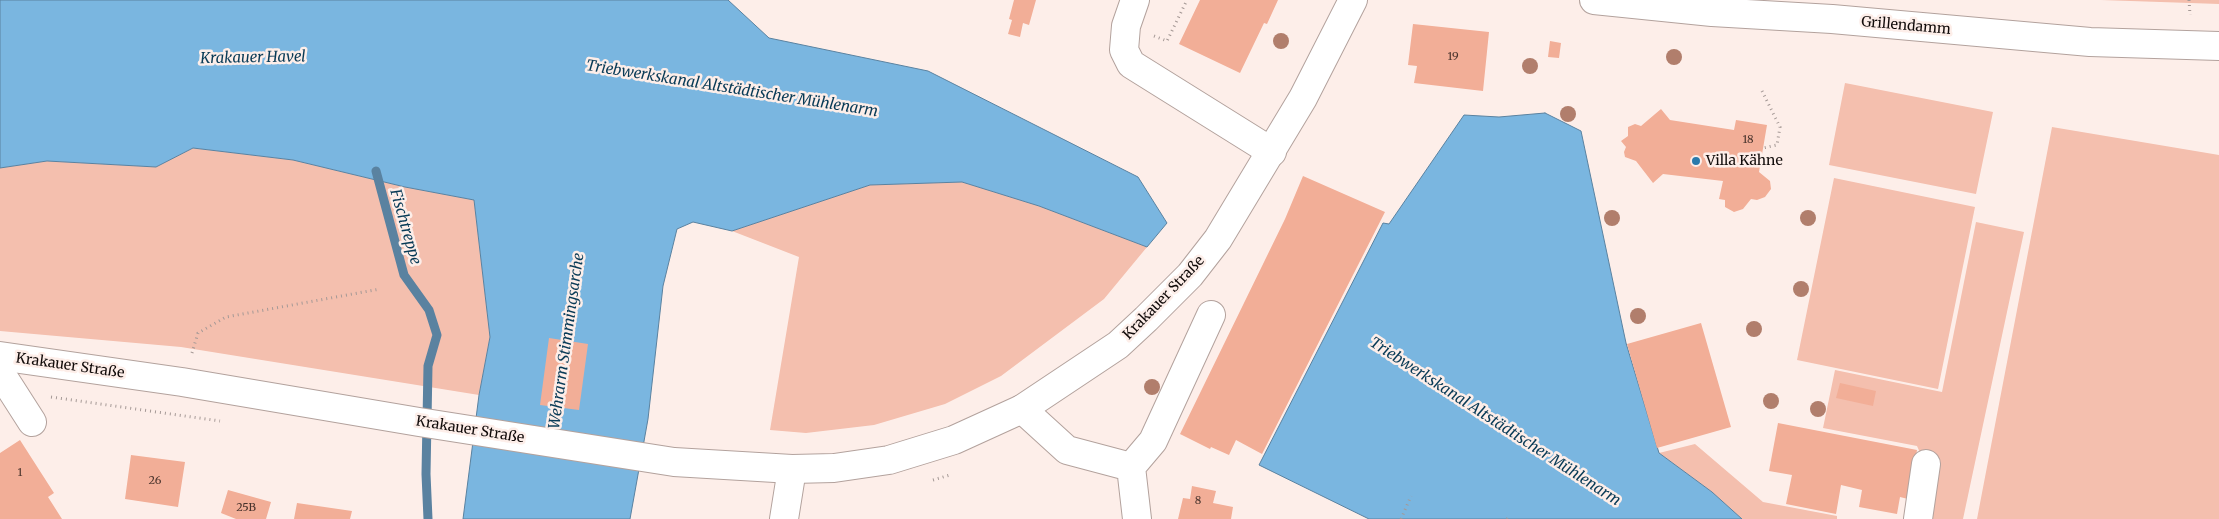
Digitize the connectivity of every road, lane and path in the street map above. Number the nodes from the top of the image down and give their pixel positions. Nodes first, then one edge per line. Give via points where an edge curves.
1 (1135, 0) edge
2 (1187, 0) edge
3 (1353, 0) edge
4 (1594, 0) edge
5 (2189, 0) edge
6 (2190, 15) dead end
7 (1126, 26) junction
8 (2219, 46) edge
9 (1762, 91) dead end
10 (1763, 148) dead end
11 (1272, 152) junction
12 (380, 288) dead end
13 (1210, 315) dead end
14 (0, 356) edge
15 (6, 382) edge
16 (182, 382) junction
17 (1022, 409) junction
18 (32, 422) dead end
19 (226, 422) dead end
20 (1926, 464) dead end
21 (1131, 467) junction
22 (792, 469) junction
23 (1412, 496) dead end
24 (784, 519) edge
25 (1137, 519) edge
26 (1401, 519) edge
27 (1918, 519) edge

1 - 7 main road
2 - 7 path via 1168,41
3 - 11 main road, Krakauer Straße
4 - 8 main road, Grillendamm via 2090,42
5 - 6 path
7 - 11 main road via 1124,50 1131,64
9 - 10 path via 1780,127 1777,145
11 - 17 main road, Krakauer Straße via 1218,239 1190,275 1118,346
12 - 16 path via 226,317 198,333
13 - 21 main road via 1153,441
14 - 16 main road, Krakauer Straße
15 - 18 main road
15 - 19 path
16 - 22 main road, Krakauer Straße via 674,462
17 - 21 main road via 1066,450
17 - 22 main road, Krakauer Straße via 954,440 889,460 834,468
20 - 27 main road
21 - 25 main road
22 - 24 main road
23 - 26 path

